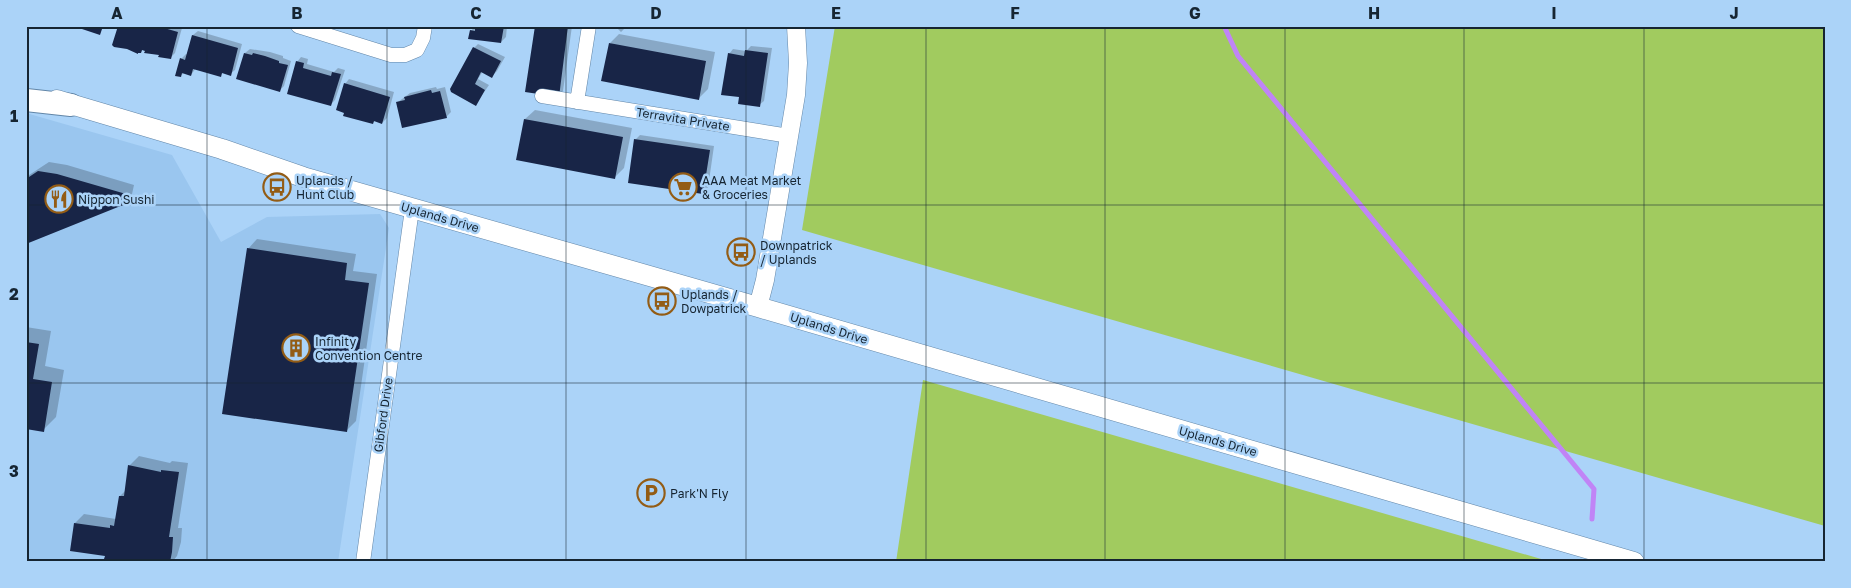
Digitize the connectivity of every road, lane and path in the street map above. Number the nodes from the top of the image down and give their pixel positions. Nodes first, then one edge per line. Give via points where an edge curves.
1 (298, 26) edge
2 (425, 26) edge
3 (589, 26) edge
4 (796, 26) edge
5 (26, 90) edge
6 (542, 96) dead end
7 (26, 100) edge
8 (577, 102) junction
9 (71, 105) junction
10 (789, 136) junction
11 (412, 209) junction
12 (758, 306) junction
13 (362, 562) edge
14 (1634, 562) edge

1 - 2 street via 391,55 405,55 417,50
3 - 8 street
4 - 10 street via 796,95
5 - 9 main road, Uplands Drive
6 - 8 street, Terravita Private
7 - 9 main road
8 - 10 street, Terravita Private
9 - 11 main road, Uplands Drive
10 - 12 street
11 - 12 main road, Uplands Drive
11 - 13 street, Gibford Drive
12 - 14 main road, Uplands Drive

